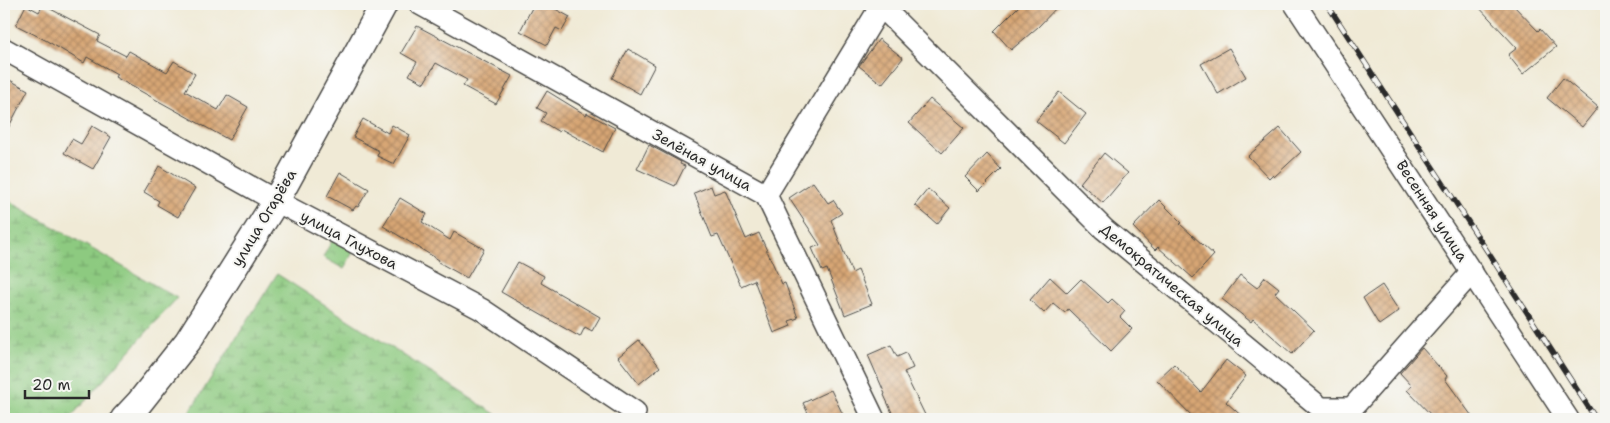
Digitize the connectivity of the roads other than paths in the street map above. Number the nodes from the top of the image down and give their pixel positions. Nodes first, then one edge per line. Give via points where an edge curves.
1 (384, 4) edge
2 (420, 4) edge
3 (1296, 4) edge
4 (881, 5) edge
5 (4, 49) edge
6 (766, 195) junction
7 (276, 201) junction
8 (1472, 272) junction
9 (635, 412) dead end
10 (124, 419) edge
11 (874, 419) edge
12 (1568, 419) edge

1 - 7 main road, улица Огарёва
2 - 6 street, Зелёная улица
3 - 8 street, Весенняя улица
4 - 6 street
4 - 8 street, Демократическая улица via 1104,229 1321,408 1352,408
5 - 7 street, улица Глухова
6 - 11 street, Зелёная улица
7 - 9 street, улица Глухова via 481,309
7 - 10 main road, улица Огарёва via 188,341
8 - 12 street, Весенняя улица

